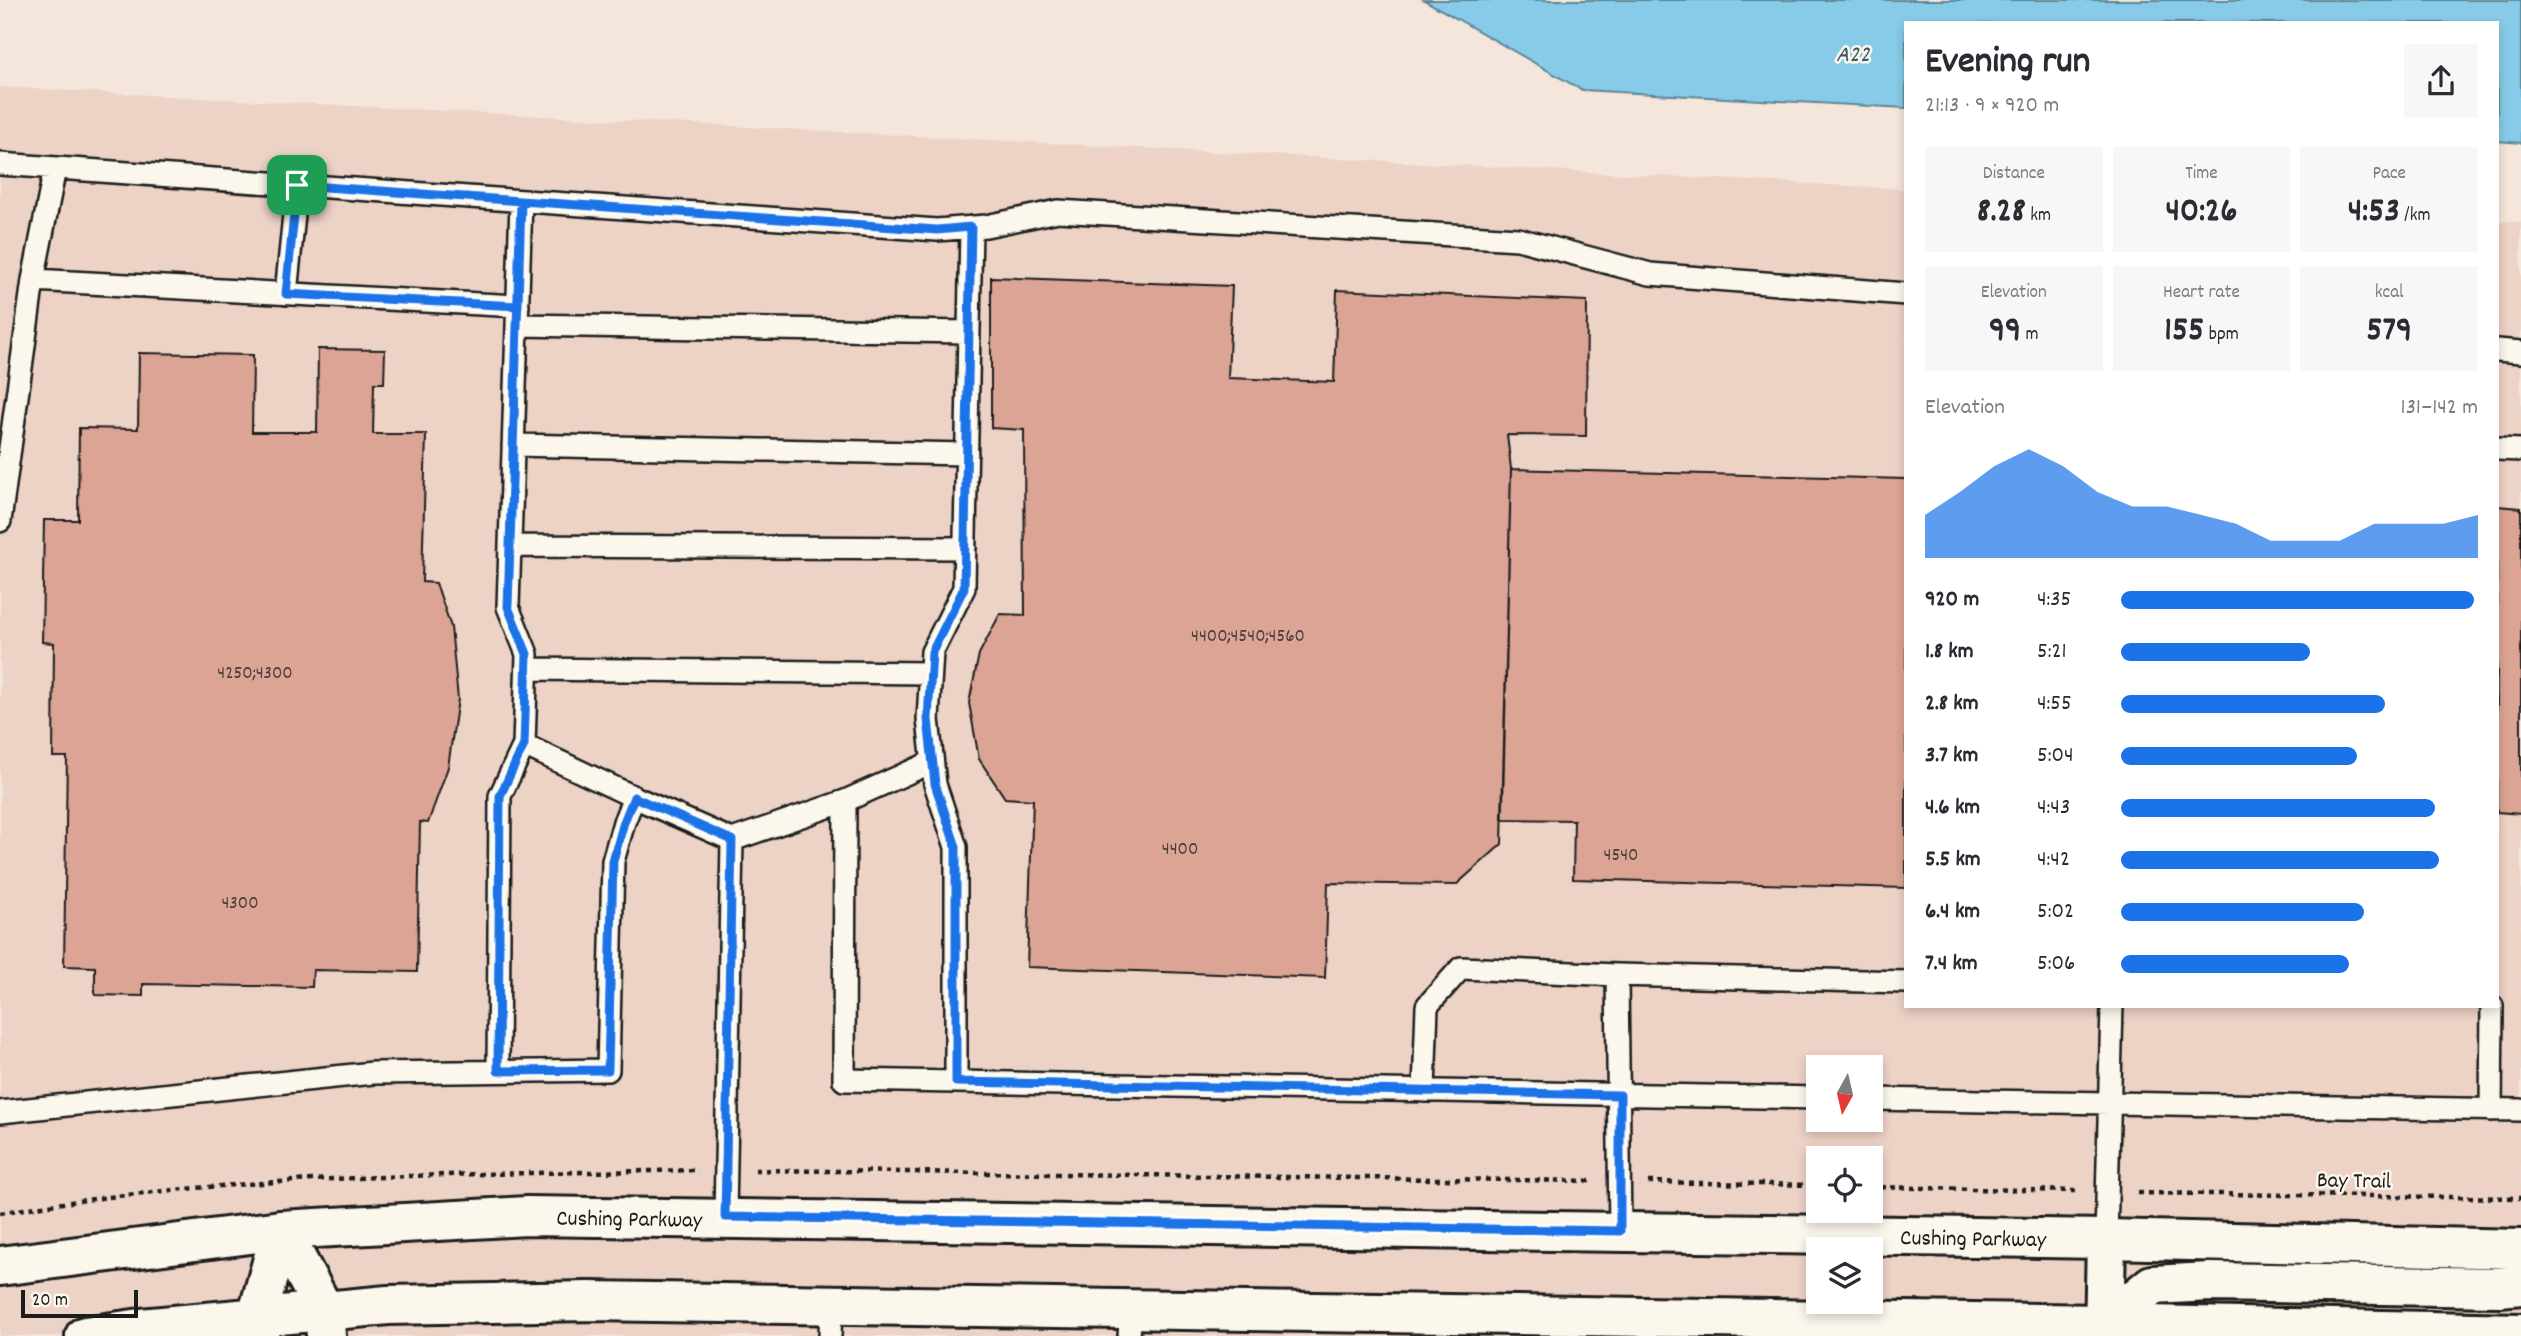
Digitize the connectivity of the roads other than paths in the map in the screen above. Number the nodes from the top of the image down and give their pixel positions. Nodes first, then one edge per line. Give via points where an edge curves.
1 (0, 164) edge
2 (55, 168) junction
3 (297, 185) junction
4 (521, 201) junction
5 (971, 227) junction
6 (33, 280) junction
7 (286, 294) junction
8 (1904, 294) edge
9 (517, 316) junction
10 (969, 332) junction
11 (2499, 350) edge
12 (2521, 352) edge
13 (513, 445) junction
14 (2499, 449) edge
15 (2521, 450) edge
16 (967, 454) junction
17 (0, 521) edge
18 (510, 546) junction
19 (965, 548) junction
20 (527, 669) junction
21 (930, 673) junction
22 (524, 745) junction
23 (932, 762) junction
24 (634, 797) junction
25 (845, 801) junction
26 (732, 840) junction
27 (1617, 975) junction
28 (1904, 982) edge
29 (2112, 1008) edge
30 (2492, 1008) edge
31 (498, 1071) junction
32 (956, 1082) junction
33 (1424, 1091) junction
34 (1620, 1095) junction
35 (1806, 1098) edge
36 (1883, 1099) edge
37 (2110, 1103) junction
38 (2491, 1110) junction
39 (2521, 1110) edge
40 (0, 1112) edge
41 (725, 1217) junction
42 (281, 1230) junction
43 (1620, 1231) junction
44 (2106, 1239) junction
45 (2521, 1249) edge
46 (0, 1266) edge
47 (2521, 1285) edge
48 (831, 1320) edge
49 (1130, 1322) edge
50 (325, 1323) edge
51 (1281, 1324) edge
52 (258, 1326) edge
53 (2104, 1330) edge
54 (2521, 1333) edge
55 (85, 1336) edge

1 - 2 lane
2 - 3 lane
2 - 6 lane
3 - 4 lane
3 - 7 lane
4 - 5 lane via 937,230
4 - 9 lane
5 - 8 lane via 1058,211 1518,239 1650,274
5 - 10 lane
6 - 7 lane
6 - 17 lane
7 - 9 lane
9 - 10 lane
9 - 13 lane
10 - 16 lane
11 - 12 lane
13 - 16 lane
13 - 18 lane
14 - 15 lane
16 - 19 lane
18 - 19 lane
18 - 20 lane via 508,607 527,654
19 - 21 lane via 964,588 932,652
20 - 21 lane
20 - 22 lane
21 - 23 lane
22 - 24 lane
22 - 31 lane via 500,796
23 - 25 lane
23 - 32 lane via 956,847
24 - 26 lane
24 - 31 lane via 613,861 608,1070
25 - 26 lane
25 - 32 lane via 844,1080
26 - 41 lane
27 - 28 lane
27 - 33 lane via 1461,968 1427,1006
27 - 34 lane
29 - 37 lane
30 - 38 lane
31 - 40 lane via 373,1073
32 - 33 lane
33 - 34 lane
34 - 35 lane
34 - 43 lane
36 - 37 lane
37 - 38 lane
37 - 44 lane
38 - 39 lane
41 - 42 main road, Cushing Parkway via 527,1216
41 - 43 main road, Cushing Parkway
42 - 46 main road, Cushing Parkway
42 - 50 main road
42 - 52 main road
43 - 44 main road, Cushing Parkway
44 - 45 main road, Cushing Parkway
44 - 53 main road
47 - 53 main road via 2152,1285
48 - 49 main road
48 - 50 main road via 588,1301 388,1305
49 - 51 main road
50 - 52 main road
51 - 53 main road
52 - 55 main road
53 - 54 main road

